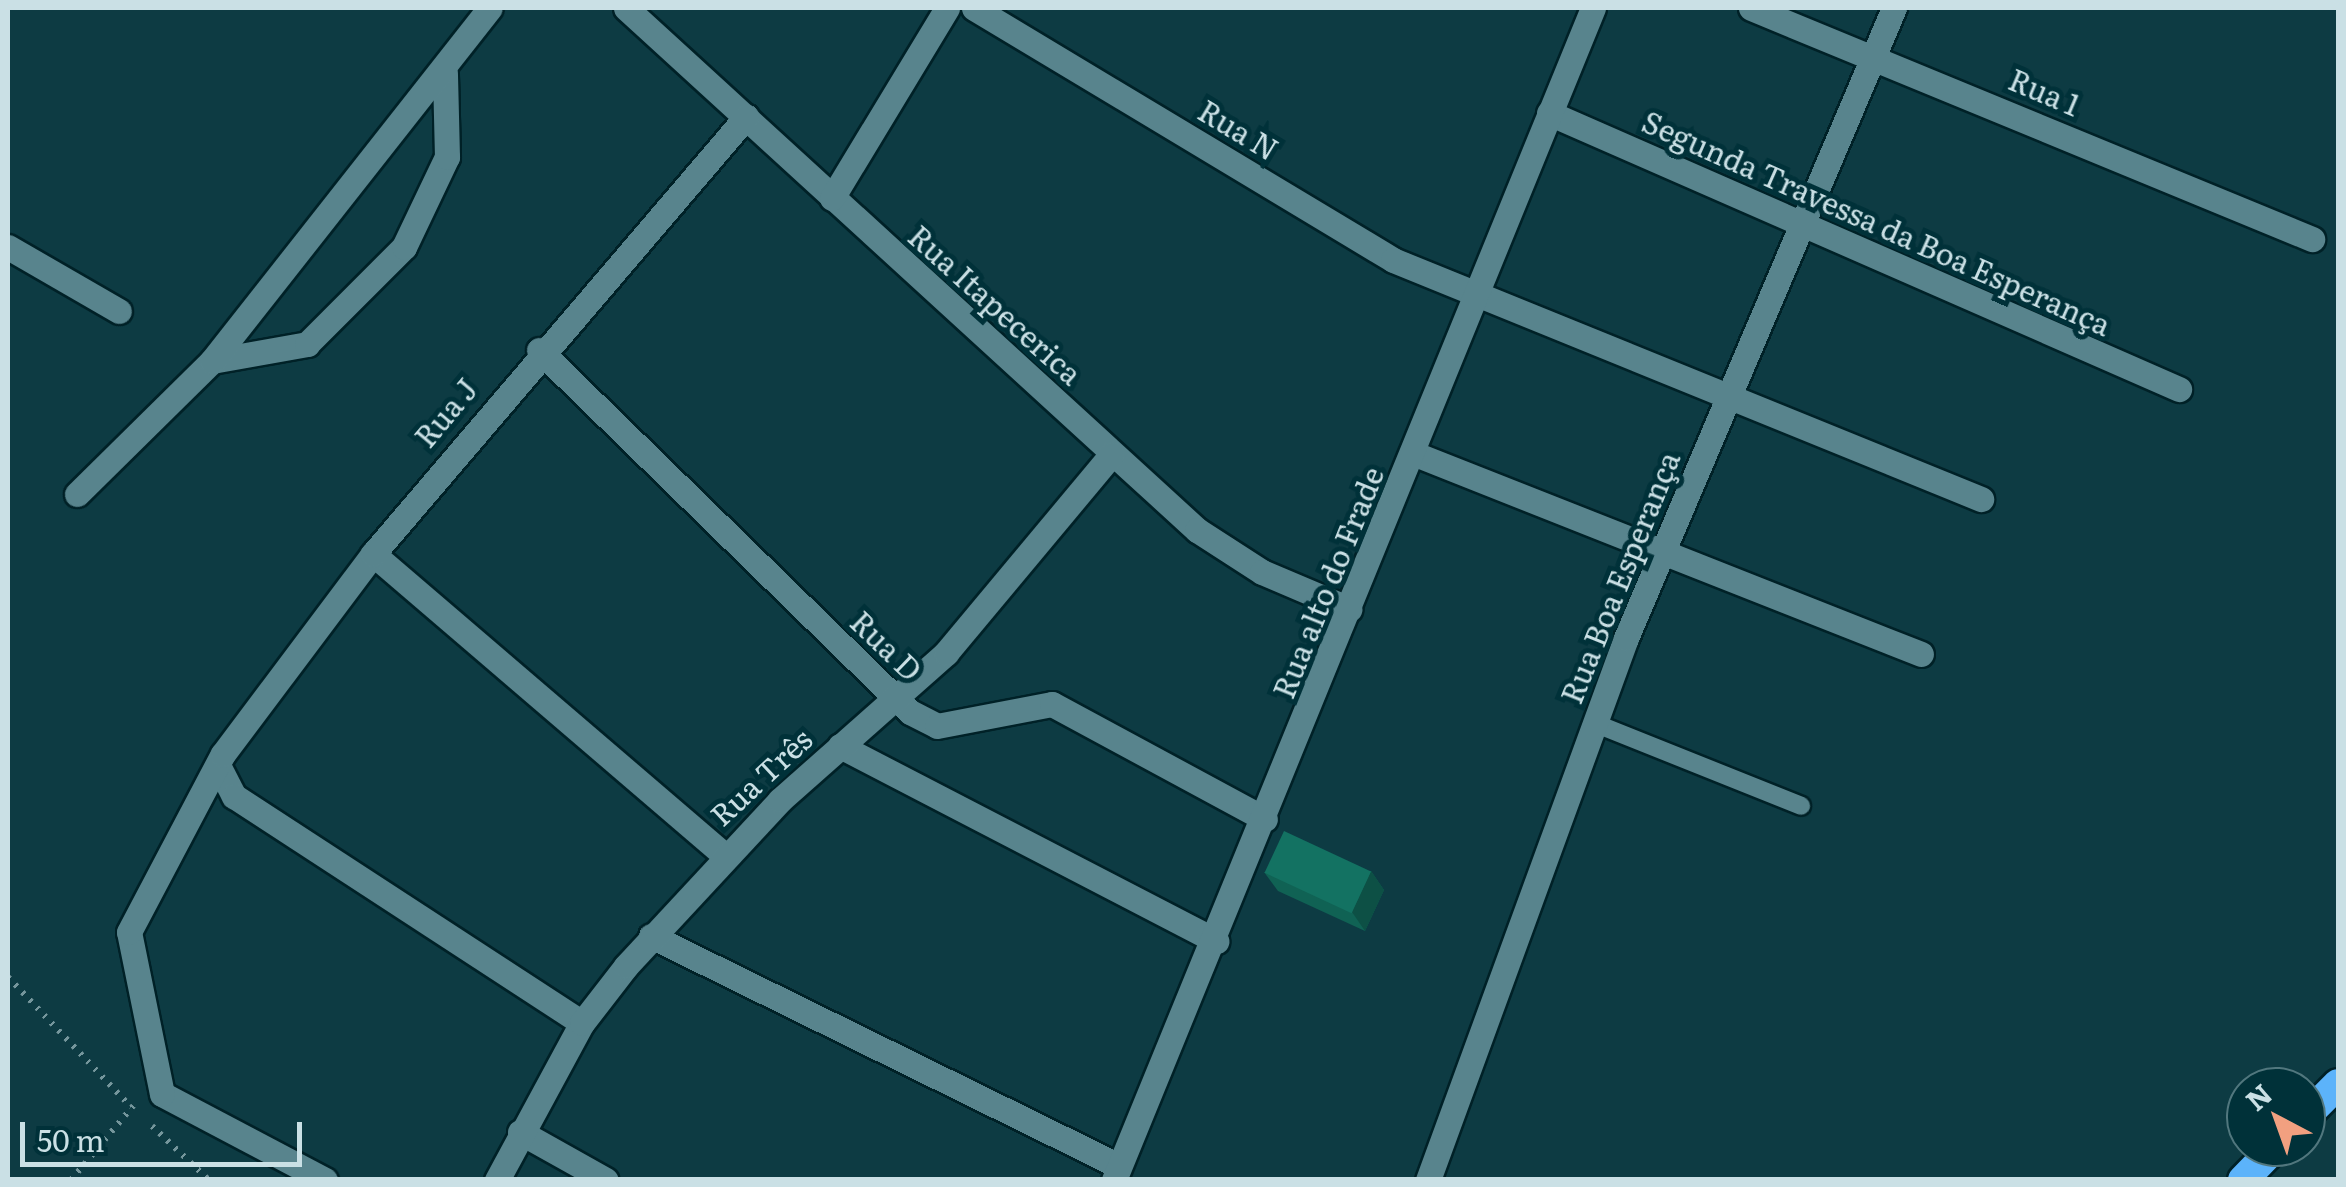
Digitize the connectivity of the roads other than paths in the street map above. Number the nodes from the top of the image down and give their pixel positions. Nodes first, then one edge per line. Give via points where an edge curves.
1 (490, 8) edge
2 (626, 8) edge
3 (948, 8) edge
4 (974, 8) edge
5 (1593, 8) edge
6 (1751, 8) edge
7 (1894, 8) edge
8 (1874, 54) junction
9 (445, 73) junction
10 (1549, 113) junction
11 (746, 117) junction
12 (832, 198) junction
13 (1803, 226) junction
14 (2312, 239) dead end
15 (8, 247) edge
16 (1478, 290) junction
17 (119, 312) dead end
18 (540, 350) junction
19 (212, 361) junction
20 (2180, 389) dead end
21 (1727, 399) junction
22 (1112, 454) junction
23 (1415, 454) junction
24 (77, 494) dead end
25 (1981, 499) dead end
26 (1664, 546) junction
27 (373, 554) junction
28 (1349, 609) junction
29 (1920, 654) dead end
30 (895, 700) junction
31 (1594, 722) junction
32 (840, 746) junction
33 (218, 768) junction
34 (1801, 806) dead end
35 (1265, 819) junction
36 (724, 855) junction
37 (652, 936) junction
38 (1216, 941) junction
39 (582, 1024) junction
40 (520, 1132) junction
41 (1116, 1173) edge
42 (325, 1180) edge
43 (496, 1180) edge
44 (606, 1180) edge
45 (1428, 1180) edge

1 - 9 street
2 - 11 street, Rua Itapecerica
3 - 12 street
4 - 16 street, Rua N via 1393,260
5 - 10 street, Rua alto do Frade
6 - 8 street, Rua 1
7 - 8 street, Rua Boa Esperança
8 - 13 street, Rua Boa Esperança
8 - 14 street, Rua 1
9 - 19 street
9 - 19 street via 447,156 404,247 307,344
10 - 13 street, Segunda Travessa da Boa Esperança
10 - 16 street, Rua alto do Frade
11 - 12 street, Rua Itapecerica
11 - 18 street, Rua J
12 - 22 street, Rua Itapecerica
13 - 20 street, Segunda Travessa da Boa Esperança
13 - 21 street, Rua Boa Esperança
15 - 17 street
16 - 21 street, Rua N
16 - 23 street, Rua alto do Frade
18 - 27 street, Rua J
18 - 30 street, Rua D
19 - 24 street
21 - 25 street, Rua N
21 - 26 street, Rua Boa Esperança
22 - 28 street, Rua Itapecerica via 1232,555
22 - 30 street, Rua Três
23 - 26 street
23 - 28 street, Rua alto do Frade
26 - 29 street
26 - 31 street, Rua Boa Esperança
27 - 33 street, Rua J
27 - 36 street
28 - 35 street, Rua alto do Frade
30 - 32 street, Rua Três
30 - 35 street, Rua D via 937,726 1052,704
31 - 34 lane
31 - 45 street, Rua Boa Esperança
32 - 36 street, Rua Três
32 - 38 street
33 - 39 street via 234,796
33 - 42 street, Rua J via 128,932 162,1094
35 - 38 street, Rua alto do Frade
36 - 37 street, Rua Três
37 - 39 street, Rua Três
37 - 41 street
38 - 41 street, Rua alto do Frade
39 - 40 street, Rua Três
40 - 43 street, Rua Três
40 - 44 street

